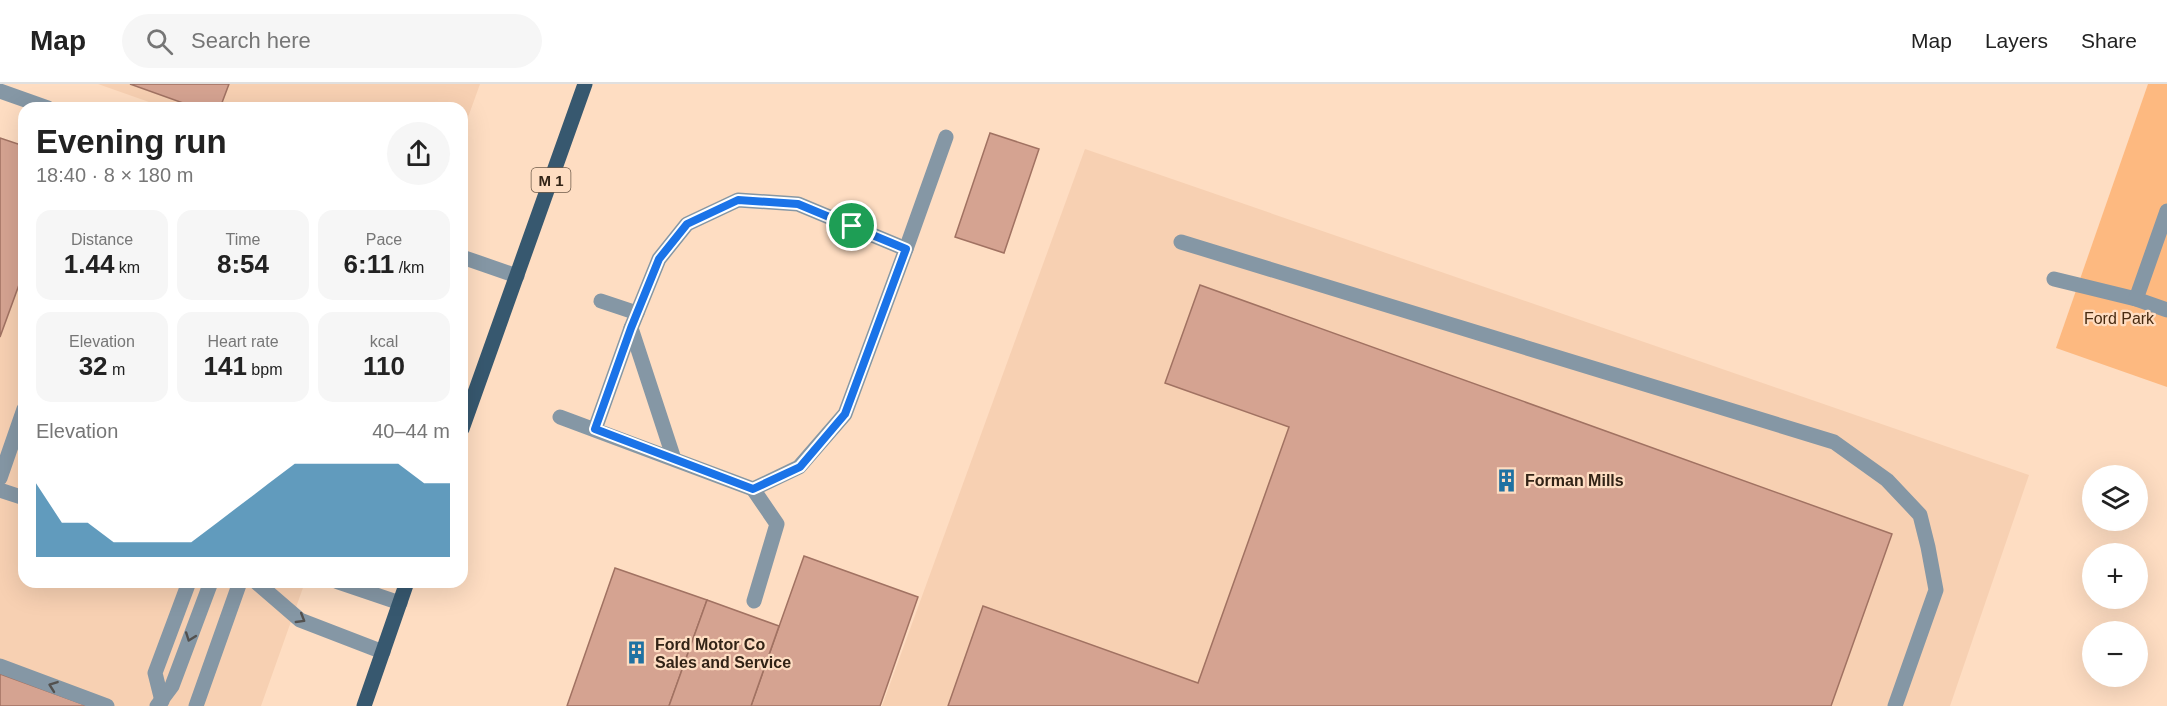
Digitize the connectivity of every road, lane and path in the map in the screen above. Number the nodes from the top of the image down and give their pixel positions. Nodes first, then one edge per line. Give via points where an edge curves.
1 (585, 84) edge
2 (0, 92) edge
3 (30, 102) edge
4 (946, 137) dead end
5 (2167, 212) edge
6 (1181, 242) dead end
7 (906, 249) junction
8 (468, 259) edge
9 (517, 276) junction
10 (2054, 279) dead end
11 (2136, 299) junction
12 (601, 301) dead end
13 (2167, 310) edge
14 (637, 313) junction
15 (631, 328) junction
16 (468, 412) edge
17 (560, 417) dead end
18 (18, 426) edge
19 (595, 429) junction
20 (674, 459) junction
21 (0, 477) edge
22 (753, 489) junction
23 (0, 490) edge
24 (18, 496) edge
25 (187, 588) edge
26 (209, 588) edge
27 (238, 588) edge
28 (263, 588) edge
29 (356, 588) edge
30 (405, 588) edge
31 (754, 601) dead end
32 (400, 603) junction
33 (383, 652) junction
34 (0, 666) edge
35 (160, 704) edge
36 (107, 706) edge
37 (196, 706) edge
38 (364, 706) edge
39 (1895, 706) edge

1 - 9 main road, M 1
2 - 3 street
4 - 7 street
5 - 11 street
6 - 39 street via 1834,442 1887,480 1920,515 1928,547 1936,590
7 - 14 street via 798,204 738,200 687,224 659,259
7 - 22 street via 845,414 800,467
8 - 9 street
9 - 16 main road, M 1
10 - 11 street
11 - 13 street
12 - 14 street
14 - 15 street
15 - 19 street
15 - 20 street
17 - 19 street
18 - 21 street
19 - 20 street
20 - 22 street
22 - 31 street via 777,524
23 - 24 street
25 - 35 street via 155,673
26 -> 35 street via 172,686
27 - 37 street
28 -> 33 street via 300,620
29 - 32 street
30 - 32 main road
32 - 33 main road
33 - 38 main road
36 -> 34 street

